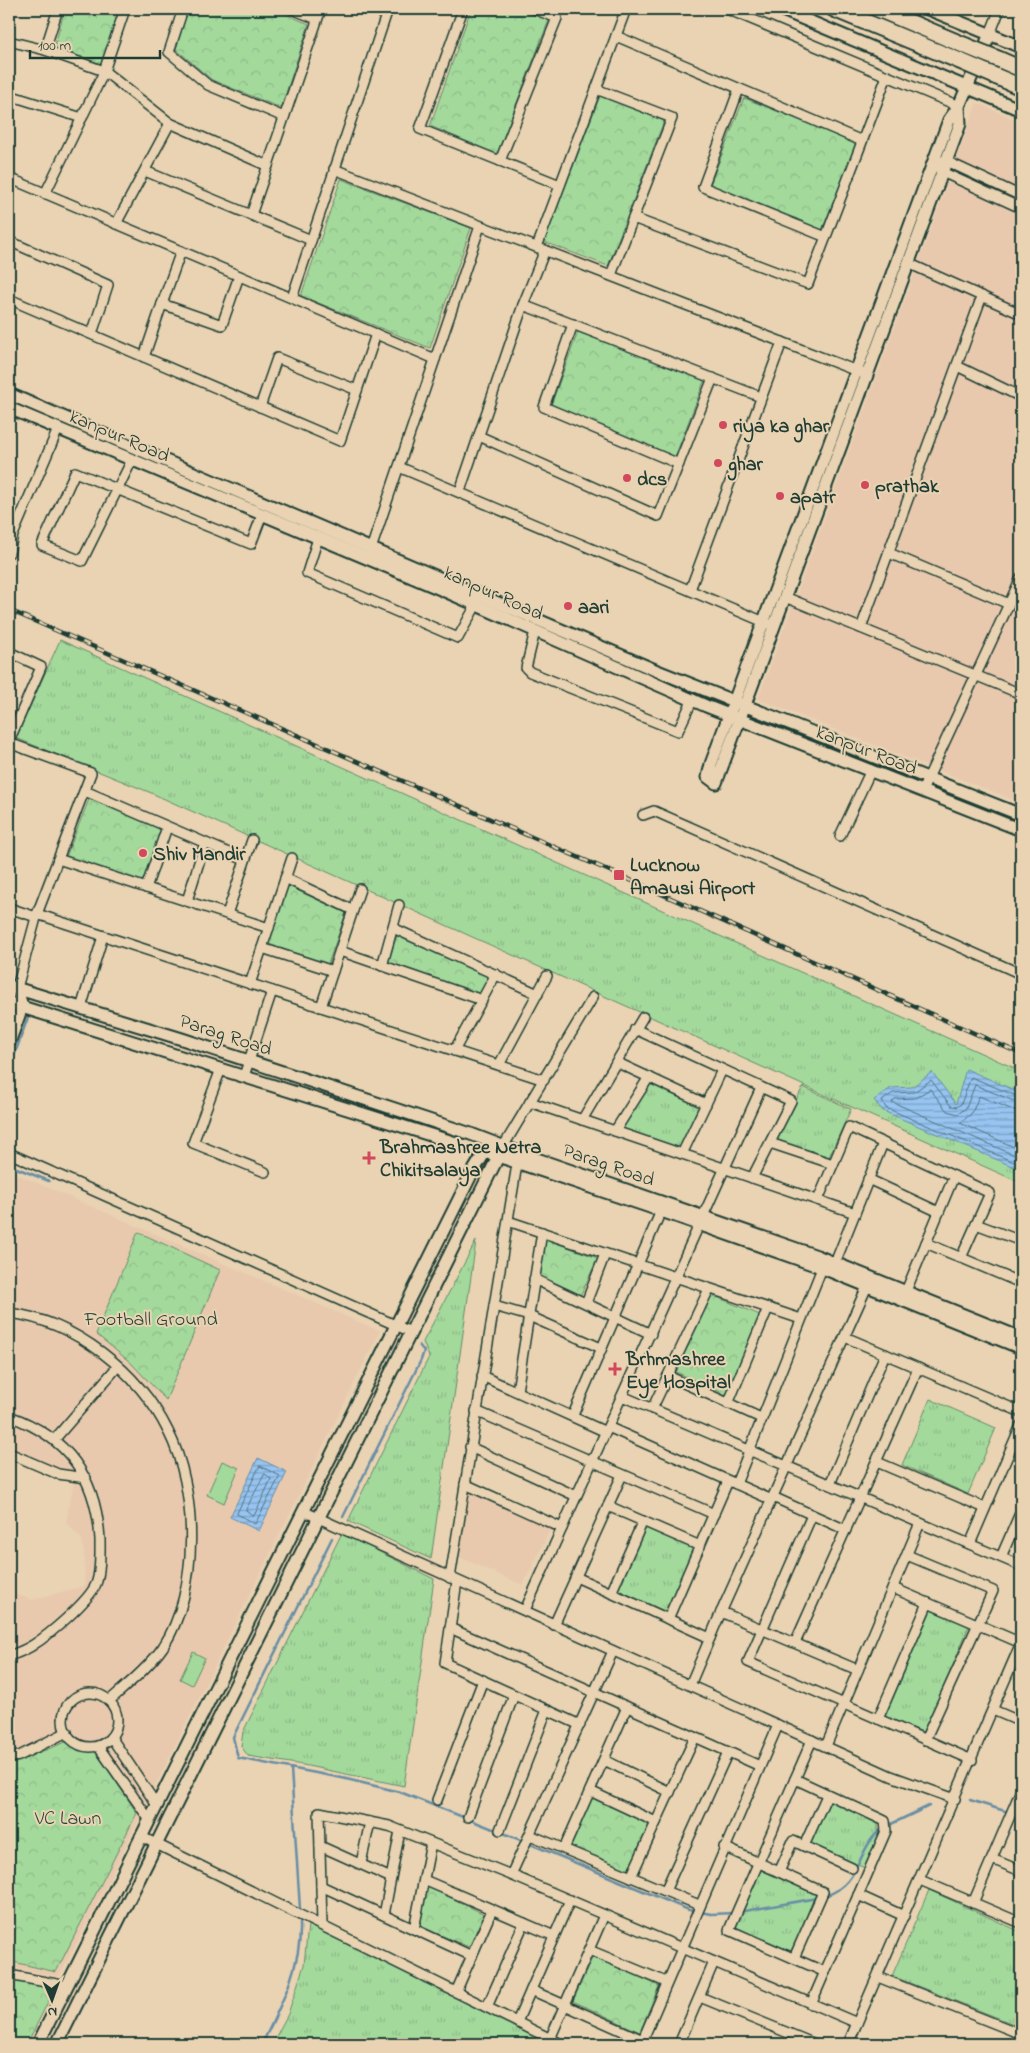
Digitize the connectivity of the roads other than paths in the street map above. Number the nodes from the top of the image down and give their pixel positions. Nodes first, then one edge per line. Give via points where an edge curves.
1 (58, 9) edge
2 (125, 9) edge
3 (183, 9) edge
4 (292, 9) edge
5 (320, 9) edge
6 (388, 9) edge
7 (463, 9) edge
8 (534, 9) edge
9 (626, 9) edge
10 (727, 9) edge
11 (780, 9) edge
12 (834, 9) edge
13 (878, 9) edge
14 (928, 9) edge
15 (1000, 9) edge
16 (317, 19) junction
17 (990, 34) junction
18 (616, 36) junction
19 (9, 41) edge
20 (1021, 47) edge
21 (46, 50) junction
22 (1021, 69) edge
23 (104, 72) junction
24 (888, 76) junction
25 (1021, 87) edge
26 (967, 88) junction
27 (596, 89) junction
28 (739, 89) junction
29 (9, 95) edge
30 (959, 106) junction
31 (1021, 110) edge
32 (284, 117) junction
33 (82, 118) junction
34 (170, 123) junction
35 (862, 141) junction
36 (500, 161) junction
37 (934, 161) junction
38 (268, 166) junction
39 (944, 167) junction
40 (334, 169) junction
41 (145, 171) junction
42 (10, 179) edge
43 (560, 185) junction
44 (9, 189) edge
45 (46, 194) junction
46 (1021, 196) edge
47 (1021, 208) edge
48 (251, 215) junction
49 (633, 218) junction
50 (116, 224) junction
51 (480, 226) junction
52 (826, 237) junction
53 (311, 240) junction
54 (9, 241) edge
55 (541, 249) junction
56 (181, 251) junction
57 (908, 264) junction
58 (611, 275) junction
59 (239, 276) junction
60 (982, 296) junction
61 (292, 298) junction
62 (9, 299) edge
63 (162, 304) junction
64 (523, 305) junction
65 (1021, 314) edge
66 (572, 324) junction
67 (92, 334) junction
68 (376, 334) junction
69 (782, 342) junction
70 (144, 357) junction
71 (435, 360) junction
72 (957, 366) junction
73 (862, 373) junction
74 (713, 378) junction
75 (357, 390) junction
76 (9, 394) edge
77 (761, 397) junction
78 (1021, 397) edge
79 (260, 406) junction
80 (9, 408) edge
81 (58, 429) junction
82 (479, 436) junction
83 (156, 457) junction
84 (132, 460) junction
85 (679, 464) junction
86 (399, 467) junction
87 (149, 468) junction
88 (116, 491) junction
89 (460, 491) junction
90 (262, 515) junction
91 (318, 538) junction
92 (9, 553) edge
93 (889, 553) junction
94 (370, 554) junction
95 (1021, 578) edge
96 (690, 590) junction
97 (785, 597) junction
98 (1009, 604) junction
99 (476, 605) junction
100 (769, 624) junction
101 (861, 628) junction
102 (535, 631) junction
103 (9, 652) edge
104 (976, 675) junction
105 (1021, 694) edge
106 (692, 700) junction
107 (740, 704) junction
108 (734, 717) junction
109 (9, 742) edge
110 (871, 770) junction
111 (928, 778) junction
112 (84, 790) junction
113 (922, 791) junction
114 (643, 815) dead end
115 (1021, 816) edge
116 (167, 826) junction
117 (1021, 830) edge
118 (840, 836) dead end
119 (252, 840) dead end
120 (205, 843) junction
121 (292, 858) dead end
122 (58, 859) junction
123 (245, 860) junction
124 (285, 878) junction
125 (146, 888) junction
126 (360, 889) dead end
127 (187, 901) junction
128 (399, 905) dead end
129 (9, 908) edge
130 (353, 910) junction
131 (226, 914) junction
132 (37, 916) junction
133 (269, 928) junction
134 (393, 928) junction
135 (103, 936) junction
136 (262, 948) junction
137 (340, 951) junction
138 (382, 966) junction
139 (333, 971) junction
140 (496, 974) junction
141 (1021, 974) edge
142 (547, 976) dead end
143 (250, 984) junction
144 (13, 987) edge
145 (272, 991) junction
146 (538, 994) junction
147 (594, 997) dead end
148 (482, 1000) junction
149 (9, 1003) edge
150 (22, 1007) junction
151 (322, 1007) junction
152 (81, 1008) junction
153 (643, 1017) dead end
154 (636, 1029) junction
155 (9, 1043) edge
156 (454, 1051) junction
157 (249, 1061) junction
158 (616, 1062) junction
159 (499, 1065) junction
160 (221, 1069) junction
161 (722, 1070) junction
162 (244, 1076) junction
163 (649, 1077) junction
164 (544, 1080) junction
165 (761, 1088) junction
166 (530, 1102) junction
167 (706, 1104) junction
168 (582, 1120) junction
169 (615, 1131) junction
170 (770, 1143) junction
171 (883, 1143) junction
172 (485, 1152) junction
173 (501, 1152) junction
174 (9, 1153) edge
175 (682, 1154) junction
176 (518, 1157) junction
177 (833, 1164) junction
178 (723, 1167) junction
179 (265, 1172) dead end
180 (954, 1176) junction
181 (752, 1178) junction
182 (868, 1179) junction
183 (818, 1200) junction
184 (661, 1211) junction
185 (855, 1212) junction
186 (939, 1212) junction
187 (701, 1220) junction
188 (508, 1221) junction
189 (976, 1224) junction
190 (542, 1232) junction
191 (1021, 1241) edge
192 (926, 1243) junction
193 (605, 1254) junction
194 (961, 1258) junction
195 (835, 1263) junction
196 (636, 1265) junction
197 (822, 1268) junction
198 (676, 1278) junction
199 (534, 1279) junction
200 (869, 1282) junction
201 (1021, 1283) edge
202 (709, 1289) junction
203 (906, 1291) junction
204 (586, 1303) junction
205 (494, 1306) junction
206 (768, 1308) junction
207 (9, 1313) edge
208 (529, 1316) junction
209 (615, 1318) junction
210 (801, 1319) junction
211 (396, 1325) junction
212 (411, 1332) junction
213 (650, 1334) junction
214 (845, 1337) junction
215 (1021, 1338) edge
216 (601, 1348) junction
217 (1021, 1348) edge
218 (885, 1354) junction
219 (118, 1366) junction
220 (918, 1368) junction
221 (482, 1376) junction
222 (668, 1376) junction
223 (517, 1391) junction
224 (622, 1396) junction
225 (728, 1404) junction
226 (652, 1408) junction
227 (476, 1411) junction
228 (1021, 1412) edge
229 (573, 1415) junction
230 (9, 1416) edge
231 (761, 1418) junction
232 (1021, 1425) edge
233 (607, 1429) junction
234 (54, 1440) junction
235 (470, 1447) junction
236 (748, 1449) junction
237 (9, 1453) edge
238 (592, 1461) junction
239 (877, 1462) junction
240 (787, 1466) junction
241 (622, 1475) junction
242 (86, 1478) junction
243 (732, 1482) junction
244 (465, 1484) junction
245 (830, 1484) junction
246 (576, 1496) junction
247 (861, 1497) junction
248 (772, 1498) junction
249 (608, 1506) junction
250 (985, 1508) junction
251 (303, 1511) junction
252 (1021, 1511) edge
253 (714, 1514) junction
254 (812, 1515) junction
255 (319, 1518) junction
256 (643, 1521) junction
257 (920, 1523) junction
258 (562, 1528) junction
259 (846, 1530) junction
260 (970, 1544) junction
261 (700, 1546) junction
262 (907, 1555) junction
263 (1001, 1558) junction
264 (1021, 1566) edge
265 (576, 1577) junction
266 (453, 1580) junction
267 (892, 1588) junction
268 (611, 1593) junction
269 (928, 1603) junction
270 (525, 1610) junction
271 (721, 1612) junction
272 (668, 1619) junction
273 (554, 1624) junction
274 (978, 1625) junction
275 (450, 1628) junction
276 (764, 1630) junction
277 (710, 1638) junction
278 (795, 1643) junction
279 (1021, 1643) edge
280 (613, 1651) junction
281 (9, 1656) edge
282 (858, 1670) junction
283 (482, 1680) junction
284 (690, 1685) junction
285 (594, 1693) junction
286 (514, 1695) junction
287 (109, 1701) junction
288 (844, 1704) junction
289 (627, 1707) junction
290 (547, 1710) junction
291 (993, 1710) junction
292 (878, 1719) junction
293 (1021, 1722) edge
294 (580, 1725) junction
295 (778, 1725) junction
296 (66, 1732) junction
297 (111, 1737) junction
298 (695, 1737) junction
299 (812, 1740) junction
300 (925, 1740) junction
301 (98, 1746) junction
302 (826, 1746) junction
303 (728, 1752) junction
304 (9, 1758) edge
305 (604, 1760) junction
306 (972, 1760) junction
307 (760, 1766) junction
308 (795, 1779) junction
309 (1021, 1790) edge
310 (590, 1791) junction
311 (670, 1792) junction
312 (827, 1794) junction
313 (437, 1800) dead end
314 (955, 1800) junction
315 (156, 1804) junction
316 (468, 1817) dead end
317 (148, 1819) junction
318 (370, 1822) junction
319 (656, 1822) junction
320 (400, 1830) junction
321 (500, 1830) dead end
322 (140, 1836) junction
323 (527, 1840) junction
324 (431, 1843) junction
325 (157, 1846) junction
326 (320, 1846) junction
327 (804, 1846) junction
328 (724, 1848) junction
329 (564, 1850) junction
330 (992, 1859) junction
331 (360, 1863) junction
332 (758, 1863) junction
333 (852, 1868) dead end
334 (779, 1872) junction
335 (1021, 1872) edge
336 (512, 1875) junction
337 (631, 1877) junction
338 (391, 1878) junction
339 (424, 1880) junction
340 (920, 1880) junction
341 (321, 1886) junction
342 (664, 1891) junction
343 (858, 1896) junction
344 (570, 1900) junction
345 (973, 1902) junction
346 (492, 1910) junction
347 (697, 1910) junction
348 (384, 1915) junction
349 (604, 1915) junction
350 (904, 1916) junction
351 (524, 1923) junction
352 (1021, 1923) edge
353 (322, 1925) junction
354 (414, 1929) junction
355 (554, 1936) junction
356 (680, 1948) junction
357 (589, 1950) junction
358 (472, 1956) junction
359 (794, 1958) junction
360 (714, 1962) junction
361 (825, 1972) junction
362 (9, 1974) edge
363 (878, 1977) junction
364 (666, 1982) junction
365 (67, 1986) junction
366 (531, 1990) junction
367 (456, 1992) junction
368 (61, 1997) junction
369 (700, 1997) junction
370 (811, 2004) junction
371 (565, 2005) junction
372 (76, 2007) junction
373 (487, 2007) junction
374 (517, 2022) junction
375 (857, 2023) junction
376 (1021, 2034) edge
377 (550, 2039) junction
378 (797, 2041) edge
379 (642, 2042) edge
380 (38, 2044) edge
381 (57, 2044) edge
382 (561, 2044) edge
383 (679, 2044) edge
384 (814, 2044) edge
385 (848, 2044) edge

1 - 21 street
2 - 23 street
3 - 32 street via 169,52 208,85
4 - 16 street
5 - 16 street
6 - 40 street
7 - 36 street via 420,129
8 - 36 street via 557,18
9 - 18 street
10 - 24 street
11 - 26 street
12 - 25 highway, bridge
13 - 22 highway, bridge
14 - 17 street
15 - 17 street
16 - 32 street
17 - 20 street
17 - 26 street
18 - 27 street
18 - 28 street
19 - 21 street
21 - 23 street
23 - 33 street
23 - 34 street
24 - 30 street
24 - 35 street
26 - 30 street
26 - 31 street
27 - 43 street
27 - 49 street via 672,118
28 - 35 street
28 - 52 street via 703,187
29 - 33 street
30 - 37 street via 949,120
30 - 39 street via 960,124
32 - 38 street
33 - 45 street
34 - 38 street
34 - 41 street
35 - 52 street
36 - 43 street
37 - 39 street
37 - 73 street
38 - 48 street
39 - 46 street
39 - 47 street
39 - 57 street
40 - 51 street
40 - 53 street
41 - 48 street
41 - 50 street
42 - 44 street
42 - 45 street
43 - 55 street
45 - 50 street
48 - 53 street
49 - 52 street via 808,284
49 - 58 street
50 - 56 street
51 - 55 street
51 - 71 street
53 - 61 street
54 - 67 street via 108,285
55 - 58 street
55 - 64 street
56 - 59 street
56 - 63 street
57 - 60 street
57 - 73 street
58 - 69 street
59 - 61 street
59 - 63 street via 222,325
60 - 65 street
60 - 72 street
61 - 68 street
62 - 67 street
63 - 70 street
64 - 66 street
64 - 82 street
66 - 74 street
66 - 85 street via 544,407
67 - 70 street
68 - 71 street
68 - 75 street
69 - 73 street
69 - 77 street
70 - 79 street
71 - 86 street
72 - 78 street
72 - 93 street
73 - 97 street
73 - 100 street
74 - 77 street
74 - 85 street
75 - 79 street via 277,358
75 - 79 street via 340,440
76 - 83 street
77 - 96 street
80 - 81 street, kanpur Road
81 - 84 street, kanpur Road
81 - 92 street via 13,536
82 - 85 street via 658,516
82 - 89 street
83 - 87 street
83 - 94 street
84 - 87 street, kanpur Road
84 - 88 street
86 - 89 street
86 - 94 street
87 - 90 street, kanpur Road
88 - 88 street via 82,561 42,545 76,472
88 - 90 street via 251,544
89 - 96 street
90 - 91 street, kanpur Road
91 - 94 street, kanpur Road
91 - 99 street via 307,573 458,638
93 - 98 street
93 - 101 street
94 - 99 street, kanpur Road
94 - 107 street
95 - 98 street
96 - 100 street
97 - 100 street
97 - 101 street
98 - 104 street
99 - 102 street, kanpur Road
100 - 107 street
101 - 104 street
102 - 106 street, kanpur Road
102 - 106 street via 526,668 530,672 678,731
103 - 109 street via 41,667
104 - 105 street
104 - 111 street
106 - 108 street, kanpur Road
107 - 108 street
107 - 111 street
108 - 108 street via 708,774 709,779 716,783
108 - 110 street, kanpur Road
109 - 112 street via 91,773
110 - 113 street, kanpur Road
110 - 118 street
111 - 113 street
111 - 115 street
112 - 116 street
112 - 122 street
113 - 117 street, kanpur Road
114 - 141 street via 654,811
116 - 120 street
116 - 125 street
119 - 123 street
120 - 123 street
120 - 127 street
121 - 124 street
122 - 125 street
122 - 132 street
123 - 131 street
124 - 130 street
124 - 133 street
125 - 127 street
126 - 130 street
127 - 131 street
128 - 134 street
129 - 132 street
130 - 137 street
131 - 133 street
132 - 135 street
132 - 144 street
133 - 136 street
134 - 138 street
134 - 140 street
135 - 143 street
135 - 152 street
136 - 139 street
136 - 143 street
137 - 138 street
137 - 139 street
138 - 148 street
139 - 151 street
140 - 146 street
140 - 148 street
142 - 146 street
143 - 145 street
144 - 149 street
144 - 150 street
144 - 152 street, Parag Road
145 - 151 street
145 - 157 street
146 - 159 street
147 - 164 street
148 - 156 street
149 - 150 street, Parag Road
150 - 155 street
150 - 160 street, Parag Road
151 - 156 street
152 - 157 street, Parag Road
153 - 154 street
154 - 158 street
154 - 161 street
156 - 159 street
157 - 162 street
157 - 173 street, Parag Road
158 - 163 street
158 - 168 street
159 - 164 street
160 - 162 street, Parag Road
160 - 179 street via 193,1143
161 - 165 street
161 - 167 street
162 - 172 street, Parag Road
163 - 167 street
163 - 169 street
164 - 166 street
165 - 170 street via 791,1101
165 - 178 street
166 - 168 street
166 - 173 street
167 - 175 street
168 - 169 street
169 - 175 street
170 - 177 street
170 - 181 street
171 - 177 street via 849,1127
171 - 180 street
171 - 182 street
172 - 173 street
172 - 211 street
173 - 176 street, Parag Road
173 - 212 street
174 - 211 street
175 - 178 street
176 - 184 street, Parag Road
176 - 187 street, Parag Road
176 - 188 street
177 - 183 street
178 - 181 street
178 - 187 street
180 - 186 street
180 - 189 street via 990,1193
181 - 183 street
182 - 185 street
182 - 186 street
183 - 185 street
184 - 187 street, Parag Road
184 - 196 street
185 - 195 street
186 - 192 street
187 - 195 street, Parag Road
187 - 197 street, Parag Road
187 - 198 street
188 - 190 street
188 - 205 street
189 - 191 street
189 - 194 street
190 - 193 street
190 - 199 street
192 - 194 street
192 - 203 street
193 - 196 street
193 - 204 street
194 - 201 street
195 - 200 street, Parag Road
196 - 198 street
196 - 209 street
197 - 200 street, Parag Road
197 - 210 street
198 - 202 street
198 - 213 street
199 - 204 street
199 - 208 street
200 - 203 street, Parag Road
200 - 214 street
200 - 217 street, Parag Road
202 - 206 street
202 - 222 street
203 - 215 street, Parag Road
204 - 209 street
205 - 208 street
205 - 221 street
206 - 210 street
206 - 225 street
207 - 219 street via 62,1329
208 - 216 street
208 - 223 street
209 - 213 street
209 - 216 street
210 - 231 street
211 - 212 street
211 - 251 street
212 - 255 street
213 - 224 street
214 - 218 street
214 - 240 street
216 - 229 street
218 - 220 street
218 - 245 street
219 - 234 street
219 - 287 street via 144,1393 168,1431 184,1474 191,1537 189,1578 177,1619 163,1648
220 - 228 street
220 - 239 street
221 - 223 street
221 - 227 street
222 - 225 street
222 - 226 street
223 - 229 street
224 - 226 street
224 - 233 street
225 - 231 street
226 - 236 street
227 - 235 street
227 - 238 street
229 - 233 street
230 - 234 street via 29,1423
231 - 236 street
232 - 250 street
233 - 238 street
233 - 243 street
234 - 242 street via 61,1444
235 - 244 street
235 - 246 street
236 - 240 street
236 - 243 street
237 - 242 street via 58,1474
238 - 241 street
238 - 246 street
239 - 247 street
239 - 250 street
240 - 245 street
240 - 248 street
241 - 249 street
241 - 253 street
242 - 281 street via 98,1513 100,1553 96,1584 81,1605 33,1646
243 - 248 street
243 - 253 street
244 - 258 street
244 - 266 street
245 - 247 street
246 - 258 street
247 - 257 street
247 - 259 street
248 - 254 street
248 - 271 street
249 - 256 street
249 - 265 street
250 - 260 street
251 - 255 street
251 - 315 street
252 - 263 street
253 - 261 street
254 - 259 street
254 - 276 street
255 - 266 street
255 - 325 street
256 - 261 street
256 - 268 street
257 - 260 street
257 - 262 street
258 - 270 street
259 - 278 street
260 - 263 street
261 - 272 street
262 - 267 street
262 - 274 street via 993,1591
263 - 264 street
265 - 268 street
265 - 273 street
266 - 270 street
266 - 275 street
267 - 269 street
267 - 282 street
268 - 272 street
269 - 274 street
269 - 292 street
270 - 273 street
271 - 276 street
271 - 277 street
272 - 277 street
273 - 280 street
274 - 279 street
274 - 300 street
275 - 283 street via 445,1663
275 - 285 street
276 - 278 street
276 - 288 street via 748,1662
277 - 284 street
278 - 282 street
279 - 291 street
280 - 284 street
280 - 285 street
282 - 288 street
283 - 286 street
283 - 313 street
284 - 295 street
285 - 289 street
285 - 294 street
286 - 290 street
286 - 316 street
287 - 296 street via 93,1693 74,1698 66,1707 63,1718
287 - 297 street via 118,1722
288 - 292 street
288 - 302 street
289 - 298 street
289 - 305 street
290 - 294 street
290 - 321 street
291 - 293 street
291 - 306 street
292 - 300 street
294 - 323 street
295 - 299 street
295 - 307 street
296 - 301 street via 77,1744
296 - 304 street
297 - 301 street
297 - 315 street
298 - 303 street
298 - 311 street
299 - 302 street
299 - 308 street
300 - 306 street
301 - 317 street
302 - 314 street via 891,1776
303 - 307 street
303 - 342 street
305 - 310 street
305 - 311 street
306 - 314 street
307 - 328 street
308 - 312 street
308 - 332 street
309 - 330 street
310 - 319 street
310 - 329 street
311 - 319 street
312 - 327 street
312 - 343 street via 886,1821 886,1831
314 - 340 street
315 - 317 street
317 - 322 street
318 - 320 street
318 - 326 street via 319,1812
318 - 331 street
319 - 337 street
320 - 324 street
320 - 338 street
322 - 325 street
322 - 365 street
323 - 329 street
323 - 336 street
324 - 336 street
324 - 339 street
325 - 353 street
325 - 372 street
326 - 331 street
326 - 341 street
327 - 333 street
327 - 334 street via 793,1841
328 - 332 street
328 - 347 street
329 - 337 street
330 - 335 street
330 - 345 street
331 - 338 street
332 - 334 street
332 - 359 street via 728,1930
334 - 359 street via 823,1892
336 - 344 street
337 - 342 street
338 - 348 street
339 - 346 street
339 - 354 street
340 - 345 street
340 - 350 street
341 - 348 street
341 - 353 street
342 - 347 street
343 - 350 street
343 - 361 street
344 - 349 street
344 - 355 street
345 - 352 street
346 - 351 street
346 - 358 street
347 - 356 street
348 - 354 street
349 - 356 street
349 - 357 street
350 - 363 street
351 - 355 street
351 - 373 street
353 - 367 street
354 - 358 street
355 - 366 street
356 - 360 street
356 - 364 street
357 - 364 street
357 - 371 street
358 - 367 street
359 - 361 street
360 - 369 street
360 - 370 street
361 - 370 street
362 - 365 street
363 - 375 street
363 - 376 street
364 - 379 street
365 - 368 street
366 - 371 street
366 - 374 street
367 - 373 street
368 - 372 street
368 - 380 street
369 - 378 street
369 - 383 street
370 - 375 street
371 - 377 street
371 - 379 street
372 - 381 street
373 - 374 street
374 - 377 street
375 - 385 street
377 - 382 street
378 - 384 street

